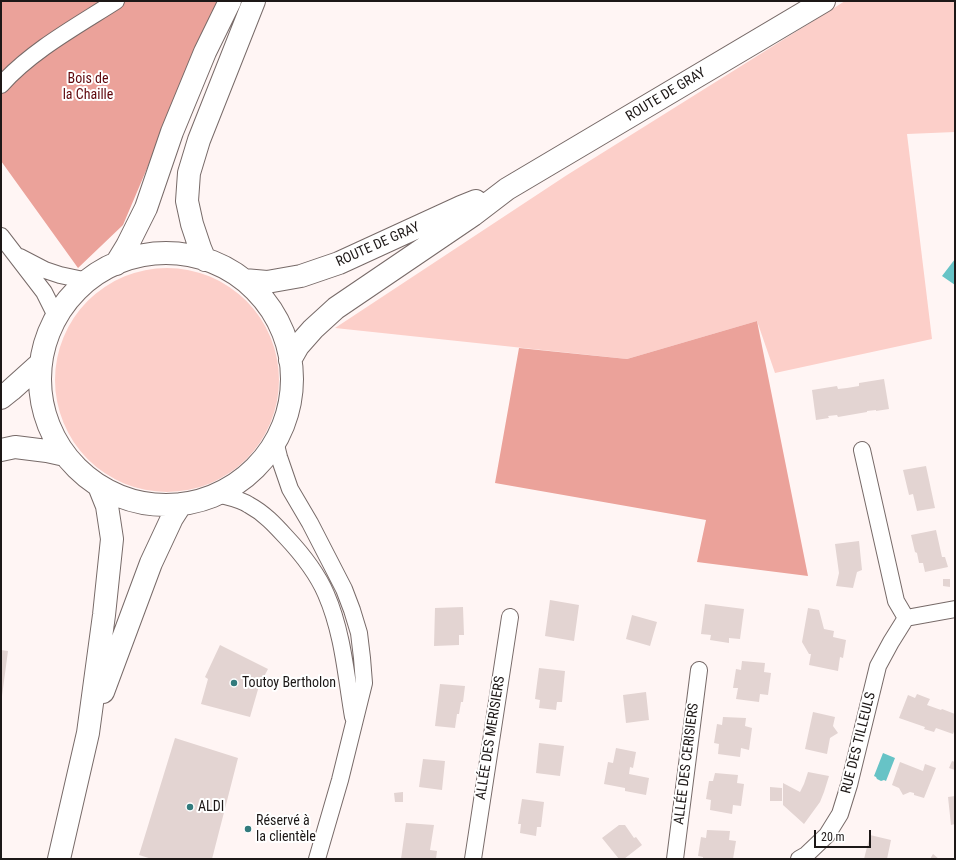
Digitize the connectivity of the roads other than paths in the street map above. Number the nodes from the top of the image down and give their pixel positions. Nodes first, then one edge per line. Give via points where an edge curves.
1 (116, 1) edge
2 (230, 1) edge
3 (254, 1) edge
4 (824, 1) edge
5 (1, 85) edge
6 (507, 189) junction
7 (1, 236) edge
8 (15, 254) junction
9 (205, 260) junction
10 (116, 264) junction
11 (244, 280) junction
12 (88, 281) junction
13 (57, 318) junction
14 (290, 360) junction
15 (41, 364) junction
16 (1, 398) edge
17 (276, 441) junction
18 (1, 450) edge
19 (862, 450) dead end
20 (65, 455) junction
21 (99, 486) junction
22 (218, 494) junction
23 (180, 504) junction
24 (955, 609) edge
25 (510, 617) dead end
26 (906, 618) junction
27 (699, 670) dead end
28 (354, 724) junction
29 (88, 733) junction
30 (59, 859) edge
31 (317, 859) edge
32 (473, 859) edge
33 (675, 859) edge
34 (799, 859) edge

1 - 5 street via 44,48
2 - 10 main road via 205,52 172,132 146,208
3 - 9 main road via 199,140 189,173 187,201
4 - 6 main road, ROUTE DE GRAY
6 - 11 main road, ROUTE DE GRAY via 339,263 301,276 274,281
6 - 14 main road, ROUTE DE GRAY via 336,308 298,346
7 - 8 street
8 - 12 street via 45,270
8 - 13 street via 44,292
9 - 10 main road via 169,254 133,258
9 - 11 main road
10 - 12 main road
11 - 14 main road via 275,316
12 - 13 main road via 65,304
13 - 15 main road via 44,348
14 - 17 main road via 290,402
15 - 16 main road
15 - 20 main road via 40,385 44,412 56,442
17 - 22 main road via 246,476
17 - 28 street via 290,490 344,589 357,627 364,683
18 - 20 main road via 15,447
19 - 26 street via 896,601
20 - 21 main road
21 - 23 main road via 138,502
21 - 29 main road via 107,506 112,539
22 - 23 main road
22 - 28 street via 248,504 259,511 275,524 311,567 326,594 335,622 346,670
23 - 29 main road via 151,563
24 - 26 street
25 - 32 street, ALLÉE DES MERISIERS
26 - 34 street, RUE DES TILLEULS via 878,666 840,814 827,835
27 - 33 street, ALLÉE DES CERISIERS
28 - 31 street
29 - 30 main road

